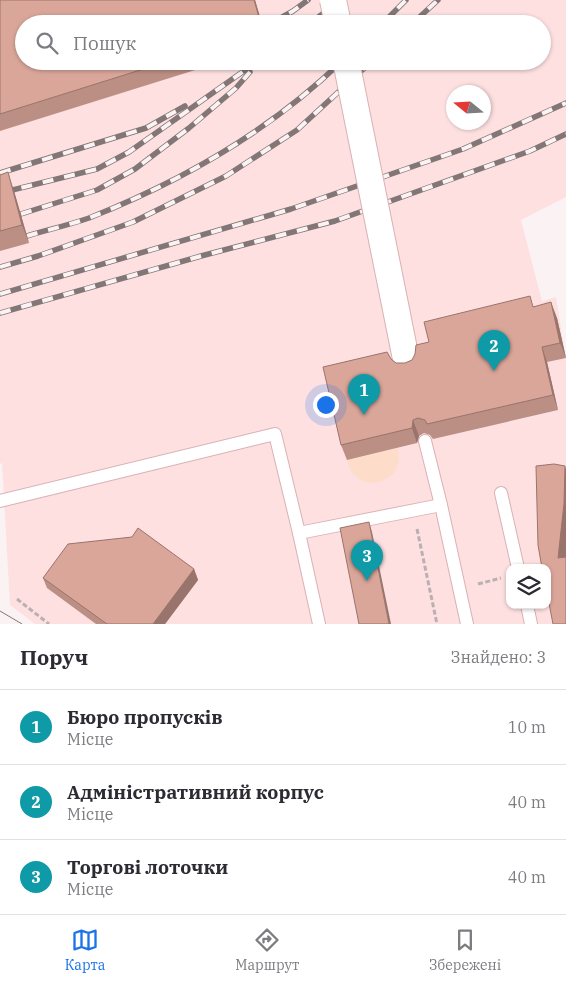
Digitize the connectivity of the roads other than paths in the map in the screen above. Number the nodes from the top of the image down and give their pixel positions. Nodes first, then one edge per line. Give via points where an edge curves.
1 (334, 0) edge
2 (336, 15) edge
3 (348, 70) edge
4 (407, 364) edge
5 (425, 442) edge
6 (501, 493) dead end
7 (0, 501) edge
8 (441, 505) junction
9 (299, 533) junction
10 (517, 564) edge
11 (528, 609) edge
12 (319, 624) edge
13 (467, 624) edge
14 (531, 624) edge

1 - 2 street, bridge
3 - 4 street, bridge
5 - 8 lane
6 - 10 lane
7 - 9 lane via 275,434
8 - 9 lane
8 - 13 lane
9 - 12 lane
11 - 14 lane

